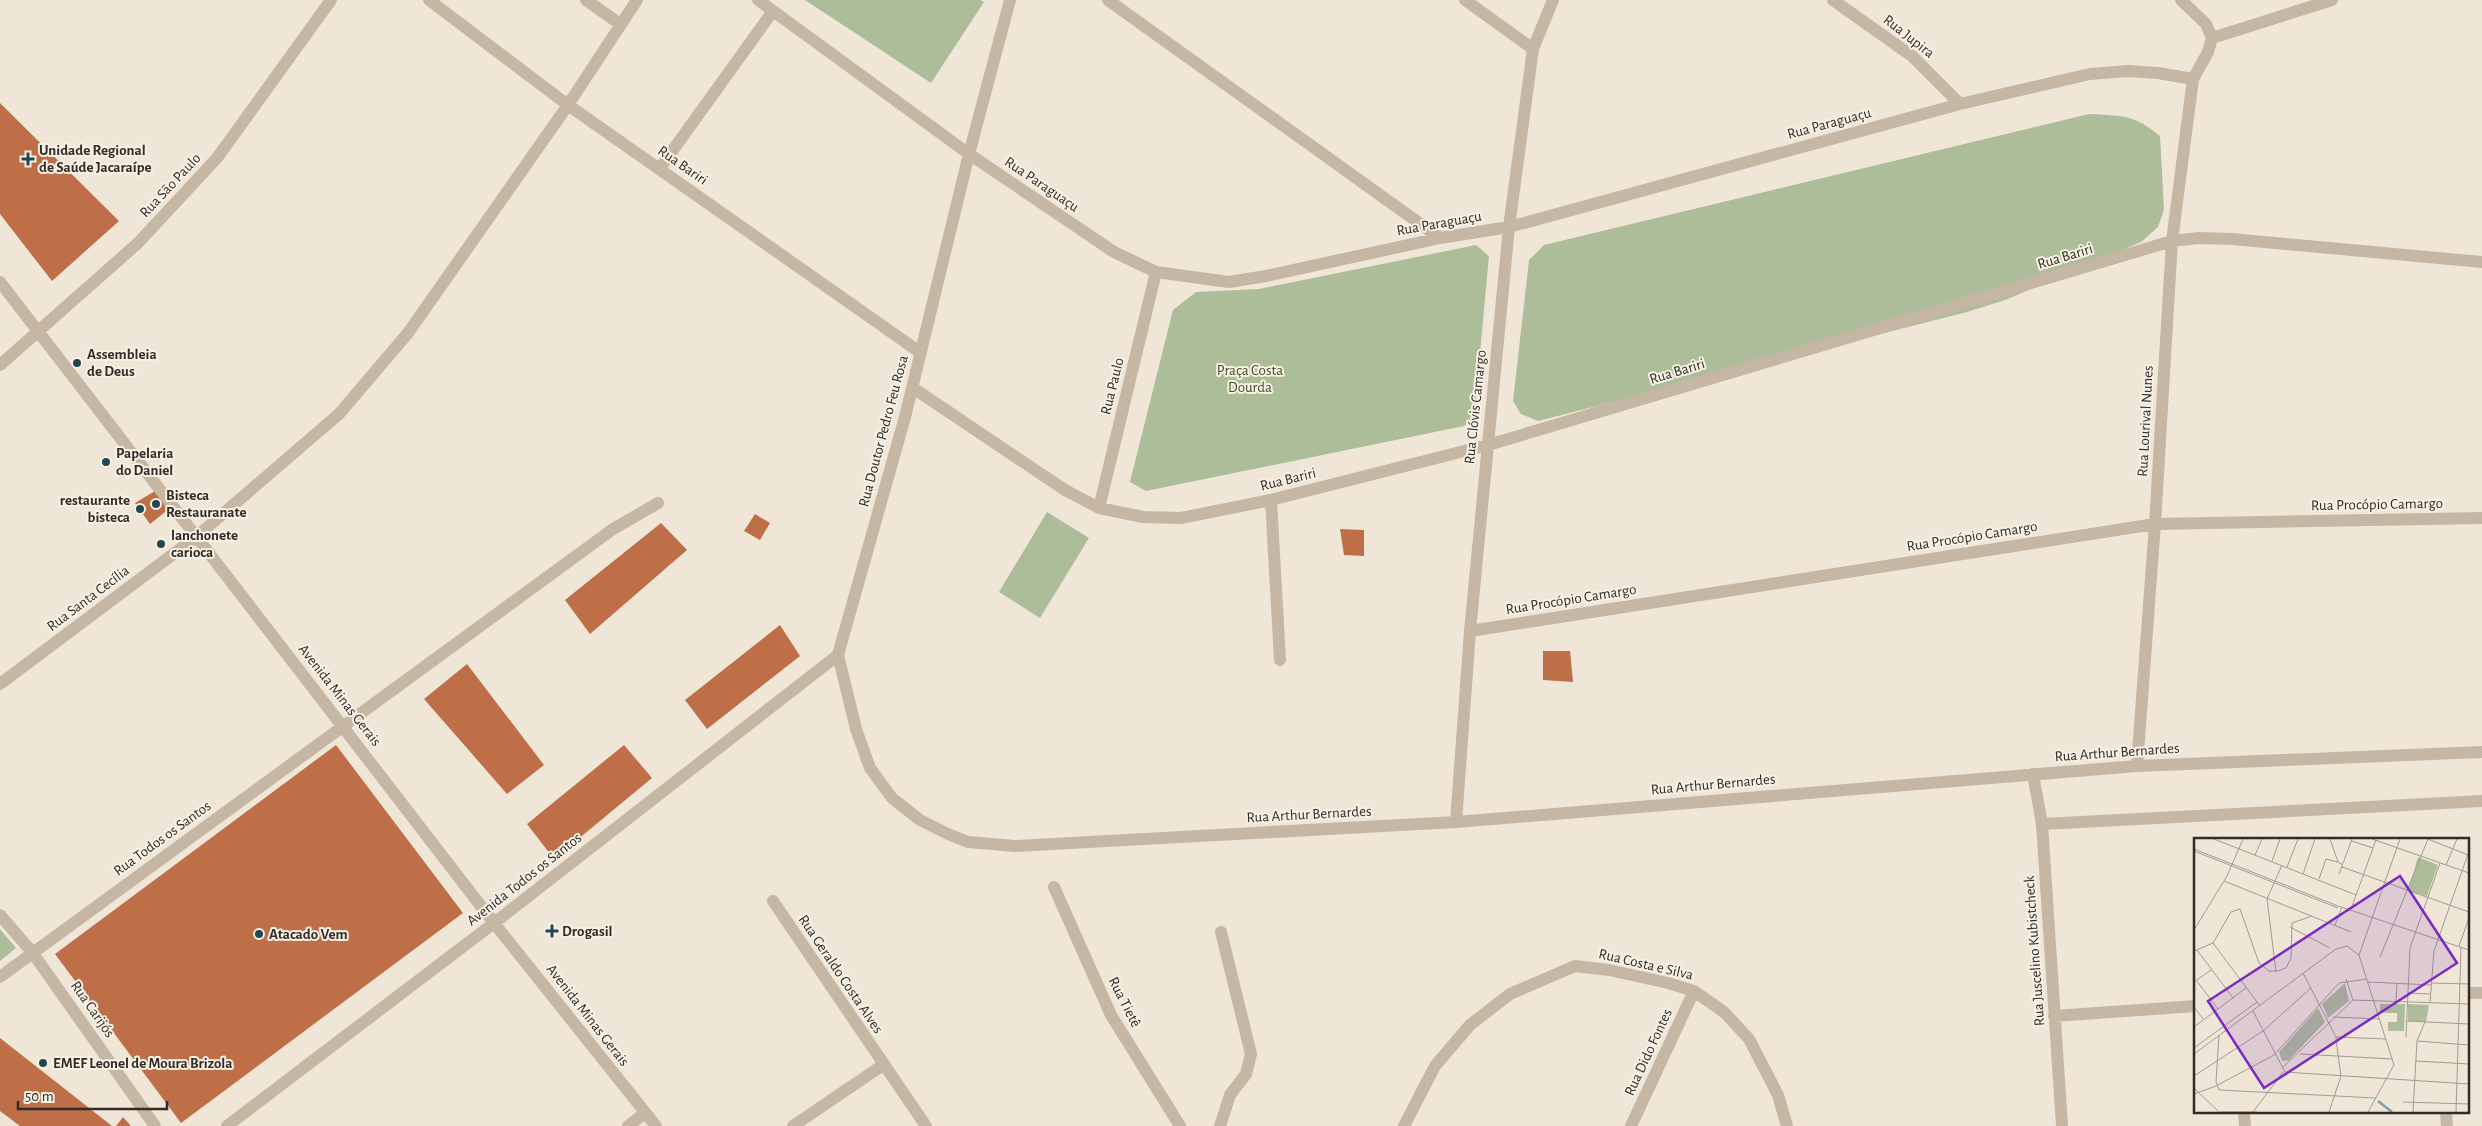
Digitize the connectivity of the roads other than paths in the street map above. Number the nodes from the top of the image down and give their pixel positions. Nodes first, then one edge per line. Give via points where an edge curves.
1 (331, 0) edge
2 (429, 0) edge
3 (586, 0) edge
4 (637, 0) edge
5 (758, 0) edge
6 (1010, 0) edge
7 (1108, 0) edge
8 (1465, 0) edge
9 (1553, 0) edge
10 (1833, 0) edge
11 (2181, 0) edge
12 (2332, 0) edge
13 (773, 11) junction
14 (620, 24) junction
15 (2212, 38) junction
16 (1533, 49) junction
17 (2193, 79) junction
18 (1960, 104) junction
19 (568, 105) junction
20 (968, 154) junction
21 (660, 168) junction
22 (1509, 227) junction
23 (1440, 238) junction
24 (2172, 241) junction
25 (2482, 262) edge
26 (1156, 272) junction
27 (0, 282) edge
28 (39, 332) junction
29 (921, 353) junction
30 (0, 365) edge
31 (913, 388) junction
32 (1488, 445) junction
33 (1271, 500) junction
34 (658, 503) dead end
35 (1099, 508) junction
36 (2482, 518) edge
37 (2155, 524) junction
38 (196, 537) junction
39 (1470, 631) junction
40 (838, 655) junction
41 (1280, 660) dead end
42 (0, 684) edge
43 (344, 726) junction
44 (2482, 752) edge
45 (2137, 766) junction
46 (2033, 774) junction
47 (2482, 801) edge
48 (1456, 822) junction
49 (2042, 824) junction
50 (948, 834) joint
51 (1054, 887) dead end
52 (773, 901) dead end
53 (0, 915) edge
54 (494, 923) junction
55 (1221, 932) dead end
56 (32, 952) junction
57 (0, 977) edge
58 (1694, 991) junction
59 (2194, 1006) edge
60 (2054, 1016) junction
61 (882, 1065) junction
62 (645, 1112) junction
63 (155, 1126) edge
64 (227, 1126) edge
65 (628, 1126) edge
66 (656, 1126) edge
67 (793, 1126) edge
68 (926, 1126) edge
69 (1180, 1126) edge
70 (1220, 1126) edge
71 (1404, 1126) edge
72 (1631, 1126) edge
73 (1787, 1126) edge
74 (2062, 1126) edge

1 - 28 street, Rua São Paulo via 217,158 138,243
2 - 19 street, Rua Bariri
3 - 14 street
4 - 14 street, Rua Santa Cecília
5 - 13 street, Rua Paraguaçu
6 - 20 street, Rua Doutor Pedro Feu Rosa
7 - 23 street
8 - 16 street
9 - 16 street, Rua Clóvis Camargo
10 - 18 street, Rua Jupira via 1912,56
11 - 15 street via 2206,24
12 - 15 street
13 - 20 street, Rua Paraguaçu
13 - 21 street
14 - 19 street, Rua Santa Cecília
15 - 17 street
16 - 22 street, Rua Clóvis Camargo
17 - 18 street, Rua Paraguaçu via 2158,72 2090,74
17 - 24 street, Rua Lourival Nunes
18 - 22 street, Rua Paraguaçu
19 - 21 street, Rua Bariri
19 - 38 street, Rua Santa Cecília via 408,333 339,414
20 - 26 street, Rua Paraguaçu via 1114,252
20 - 29 street, Rua Doutor Pedro Feu Rosa
21 - 29 street, Rua Bariri
22 - 23 street, Rua Paraguaçu
22 - 32 street, Rua Clóvis Camargo
23 - 26 street, Rua Paraguaçu via 1229,282
24 - 25 street, Rua Bariri via 2232,239
24 - 32 street, Rua Bariri
24 - 37 street, Rua Lourival Nunes
26 - 35 street, Rua Paulo
27 - 28 street, Avenida Minas Gerais
28 - 30 street, Rua São Paulo
28 - 38 street, Avenida Minas Gerais
29 - 31 street, Rua Doutor Pedro Feu Rosa
31 - 35 street, Rua Bariri via 1065,490
31 - 40 street, Rua Doutor Pedro Feu Rosa
32 - 33 street, Rua Bariri
32 - 39 street, Rua Clóvis Camargo
33 - 35 street, Rua Bariri via 1181,518 1142,517
33 - 41 street
34 - 43 street, Rua Todos os Santos via 613,529
36 - 37 street, Rua Procópio Camargo
37 - 39 street, Rua Procópio Camargo
37 - 45 street, Rua Lourival Nunes
38 - 42 street, Rua Santa Cecília
38 - 43 street, Avenida Minas Gerais
39 - 48 street, Rua Clóvis Camargo
40 - 50 street, Rua Doutor Pedro Feu Rosa via 856,729 870,768 892,798 920,820
40 - 54 street, Avenida Todos os Santos
43 - 54 street, Avenida Minas Gerais
43 - 56 street, Rua Todos os Santos
44 - 45 street, Rua Arthur Bernardes
45 - 46 street, Rua Arthur Bernardes
46 - 48 street, Rua Arthur Bernardes
46 - 49 street, Rua Juscelino Kubistcheck
47 - 49 street
48 - 50 street, Rua Arthur Bernardes via 1015,846 968,842
49 - 60 street, Rua Juscelino Kubistcheck
51 - 69 street, Rua Tietê via 1111,1015
52 - 61 street, Rua Geraldo Costa Alves
53 - 56 street, Rua Carijós
54 - 62 street, Avenida Minas Gerais
54 - 64 street, Avenida Todos os Santos
55 - 70 street via 1251,1054 1246,1074 1230,1095
56 - 57 street, Rua Todos os Santos
56 - 63 street, Rua Carijós
58 - 71 street, Rua Costa e Silva via 1609,970 1575,966 1510,994 1470,1025 1435,1066
58 - 72 street, Rua Dido Fontes
58 - 73 street, Rua Costa e Silva via 1724,1012 1749,1040 1778,1095
59 - 60 street
60 - 74 street, Rua Juscelino Kubistcheck
61 - 67 street
61 - 68 street, Rua Geraldo Costa Alves
62 - 65 street
62 - 66 street, Avenida Minas Gerais

